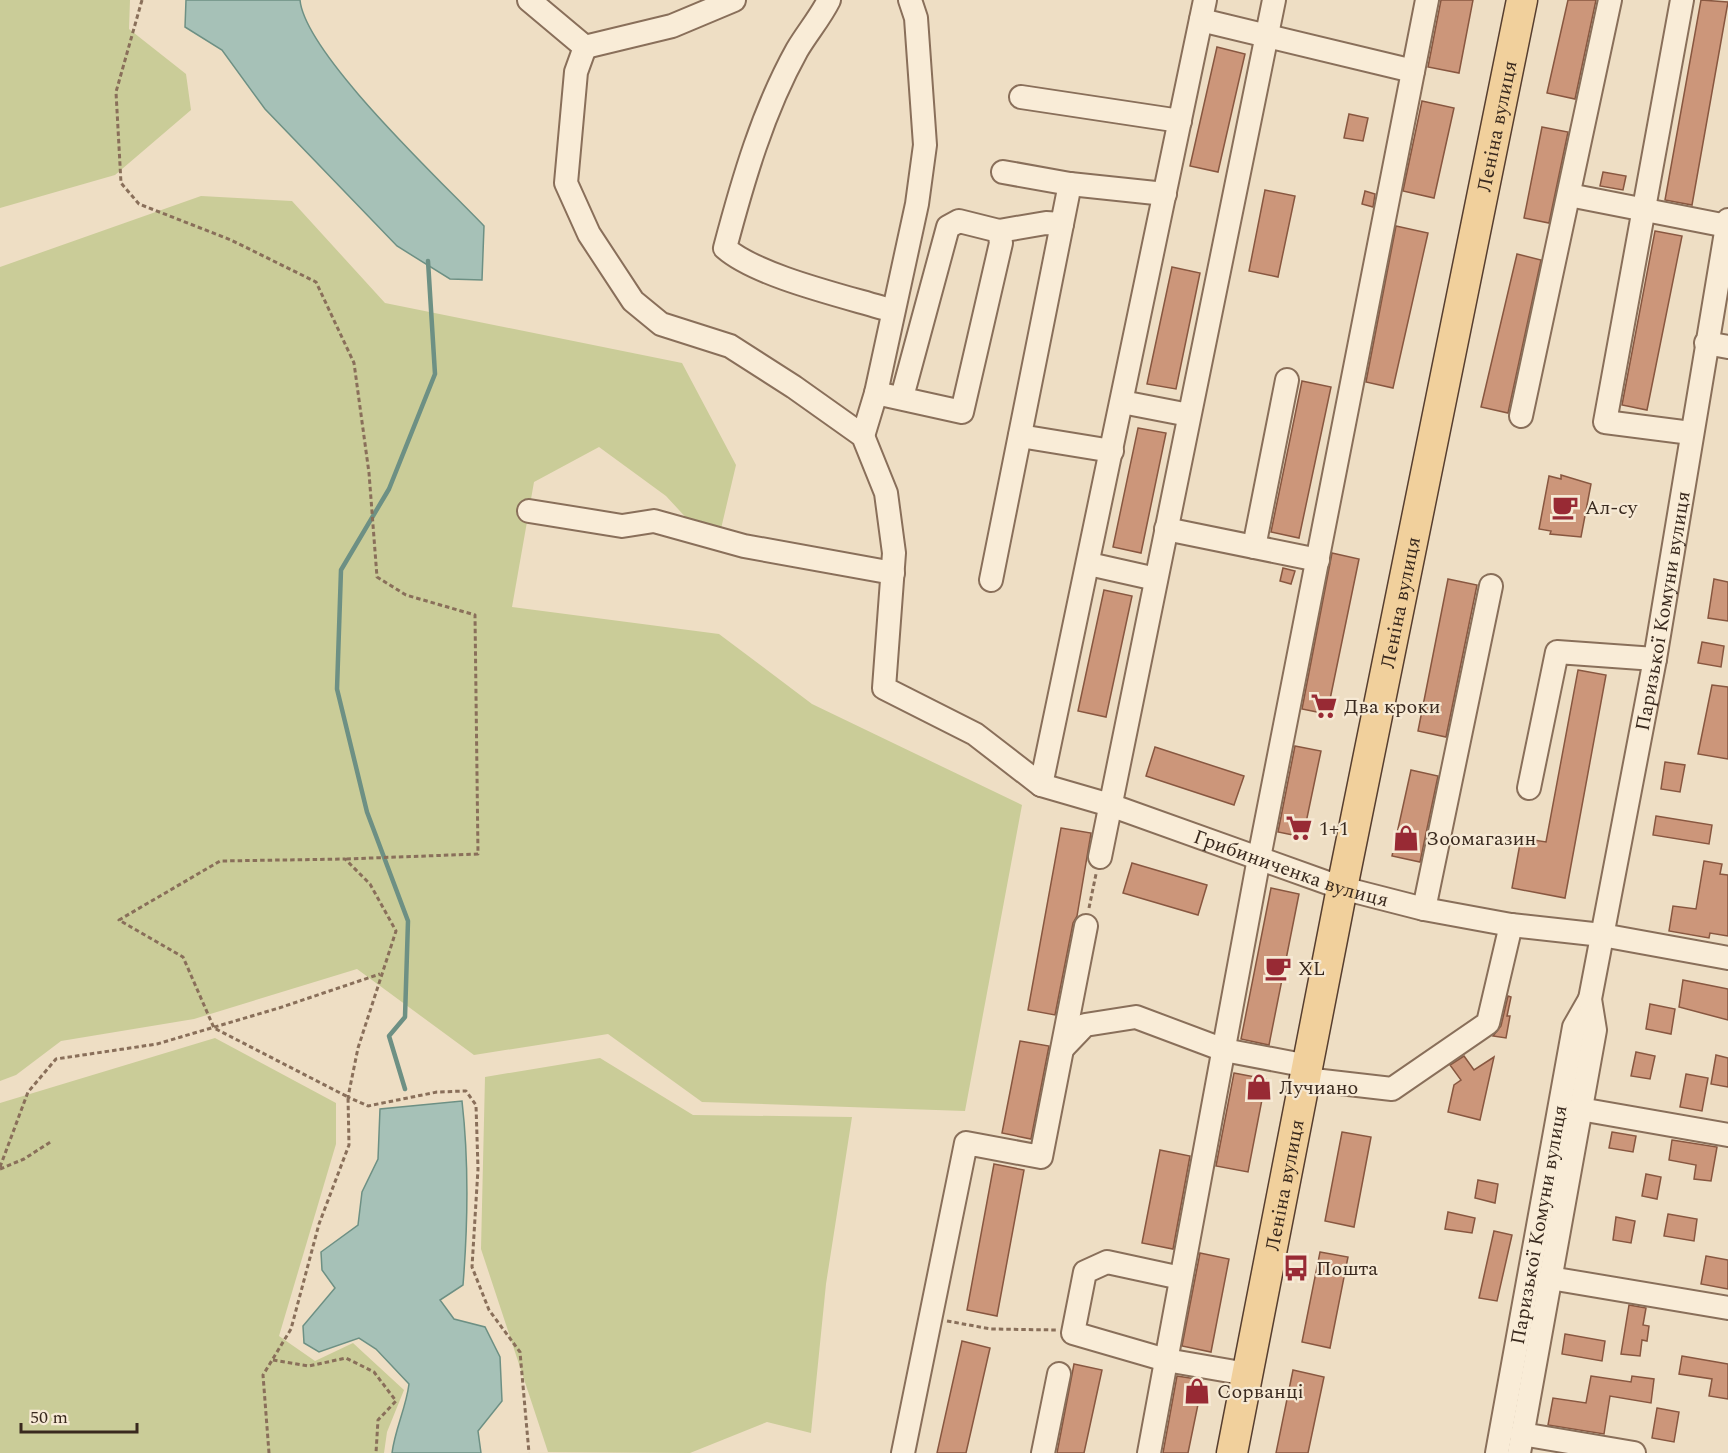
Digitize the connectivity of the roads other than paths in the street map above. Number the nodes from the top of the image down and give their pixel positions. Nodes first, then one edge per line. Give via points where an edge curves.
1 (529, 0) edge
2 (734, 0) edge
3 (829, 0) edge
4 (910, 0) edge
5 (1274, 0) edge
6 (1427, 0) edge
7 (1522, 0) edge
8 (1610, 0) edge
9 (1682, 0) edge
10 (1203, 10) edge
11 (1267, 36) junction
12 (585, 47) junction
13 (1413, 71) junction
14 (1022, 97) dead end
15 (1180, 121) junction
16 (1003, 172) dead end
17 (1070, 184) junction
18 (1165, 194) junction
19 (1569, 195) junction
20 (1644, 210) junction
21 (1727, 223) edge
22 (1062, 224) junction
23 (999, 231) junction
24 (893, 311) junction
25 (1717, 345) edge
26 (1287, 380) dead end
27 (876, 393) junction
28 (902, 397) junction
29 (1122, 402) junction
30 (1190, 415) junction
31 (1521, 416) dead end
32 (1691, 433) junction
33 (1020, 435) junction
34 (863, 436) junction
35 (1112, 451) junction
36 (529, 511) dead end
37 (1166, 529) junction
38 (1254, 547) junction
39 (1318, 560) junction
40 (1089, 564) junction
41 (893, 573) junction
42 (1156, 579) junction
43 (991, 580) dead end
44 (1491, 586) dead end
45 (1655, 659) junction
46 (1041, 785) junction
47 (1529, 788) dead end
48 (1110, 805) junction
49 (1100, 857) road end
50 (1259, 858) junction
51 (1342, 888) junction
52 (1424, 909) junction
53 (1511, 925) junction
54 (1086, 926) road end
55 (1602, 935) junction
56 (1728, 958) edge
57 (1590, 999) junction
58 (1063, 1048) junction
59 (1224, 1050) junction
60 (1306, 1073) junction
61 (1580, 1109) junction
62 (1728, 1135) edge
63 (1181, 1278) junction
64 (1550, 1278) junction
65 (1728, 1308) edge
66 (1166, 1360) junction
67 (1059, 1374) dead end
68 (1247, 1374) junction
69 (1521, 1444) edge
70 (903, 1453) edge
71 (1043, 1453) edge
72 (1149, 1453) edge
73 (1232, 1453) edge
74 (1497, 1453) edge
75 (1635, 1453) edge

1 - 12 street
2 - 12 street via 672,26
3 - 24 street via 797,50 774,101 744,176 725,248 738,259 801,283
4 - 24 street via 916,18 926,145
5 - 11 street
6 - 13 street
7 - 51 main road, Леніна вулиця
8 - 19 street
9 - 20 street
10 - 11 street
10 - 15 street
11 - 13 street
11 - 30 street
12 - 34 street via 576,72 566,183 589,234 633,302 661,324 730,346
13 - 39 street
14 - 15 street
15 - 18 street
16 - 17 street
17 - 18 street
17 - 22 street
18 - 29 street
19 - 20 street
19 - 31 street
20 - 21 street
20 - 32 street via 1605,422
21 - 25 street, Паризької Комуни вулиця
22 - 23 street
22 - 33 street
23 - 28 street via 958,221 948,227
23 - 28 street via 1001,243 962,412
24 - 27 street
25 - 32 street, Паризької Комуни вулиця
26 - 38 street
27 - 28 street
27 - 34 street
29 - 30 street
29 - 35 street
30 - 37 street
32 - 45 street, Паризької Комуни вулиця
33 - 35 street
33 - 43 street
34 - 41 street via 886,493
35 - 40 street
36 - 41 street via 622,526 654,521 744,546
37 - 38 street
37 - 42 street
38 - 39 street
39 - 50 street
40 - 42 street
40 - 46 street
41 - 46 street, Грибиниченка вулиця via 884,688 975,734
42 - 48 street
44 - 52 street
45 - 47 street via 1557,652
45 - 55 street, Паризької Комуни вулиця
46 - 48 street, Грибиниченка вулиця
48 - 49 street
48 - 50 street, Грибиниченка вулиця
50 - 51 street, Грибиниченка вулиця
50 - 59 street
51 - 52 street, Грибиниченка вулиця
51 - 60 main road, Леніна вулиця
52 - 53 street, Грибиниченка вулиця
53 - 55 street, Грибиниченка вулиця
53 - 60 street via 1488,1023 1392,1089
54 - 58 street
55 - 56 street, Грибиниченка вулиця
55 - 57 street, Паризької Комуни вулиця
57 - 61 street, Паризької Комуни вулиця via 1595,1030
57 - 74 street, Паризької Комуни вулиця via 1574,1027
58 - 59 street via 1085,1025 1136,1017
58 - 70 street via 1041,1157 966,1143
59 - 60 street
59 - 63 street
60 - 68 main road, Леніна вулиця
61 - 62 street
61 - 64 street, Паризької Комуни вулиця
63 - 66 street
63 - 66 street via 1107,1262 1084,1272 1073,1333
64 - 65 street
64 - 69 street, Паризької Комуни вулиця
66 - 68 street
66 - 72 street
67 - 71 street
68 - 73 main road, Леніна вулиця
69 - 75 street

